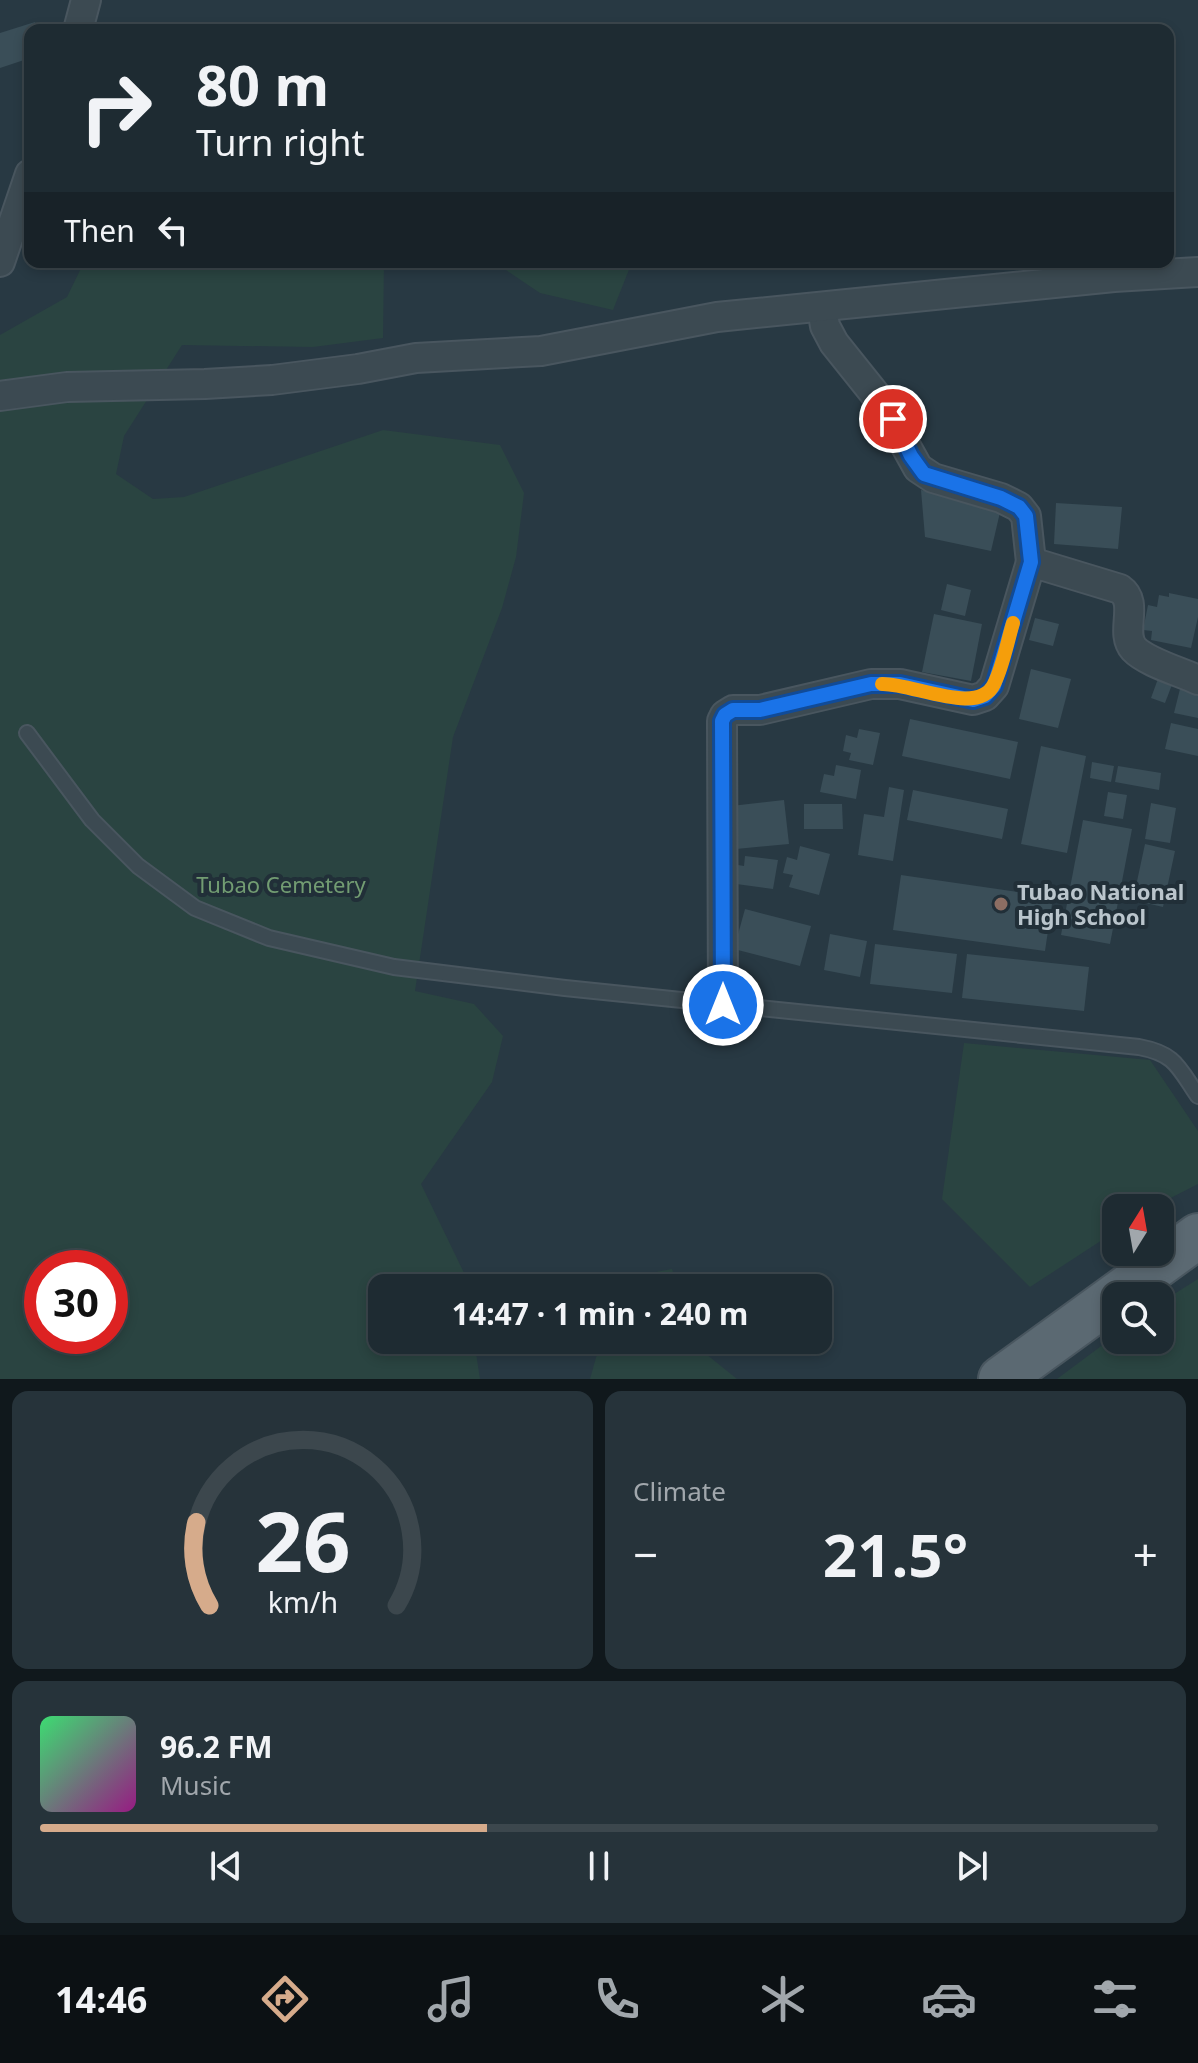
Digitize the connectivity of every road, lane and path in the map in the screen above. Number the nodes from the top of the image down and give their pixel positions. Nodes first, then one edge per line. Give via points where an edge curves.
1 (86, 0) edge
2 (80, 24) edge
3 (24, 192) edge
4 (0, 262) edge
5 (1198, 272) edge
6 (822, 308) junction
7 (0, 396) edge
8 (1031, 562) junction
9 (1198, 680) edge
10 (27, 733) dead end
11 (723, 1005) junction
12 (1198, 1096) edge
13 (1198, 1236) edge
14 (1001, 1379) edge

1 - 2 street
3 - 4 street
5 - 6 street
6 - 7 street via 717,317 541,351 416,358 272,380 67,387
6 - 8 street via 834,343 887,411 918,468 1019,507 1026,516
8 - 9 street via 1120,589 1129,600 1132,647
8 - 11 street via 994,686 985,696 973,700 900,684 871,684 725,715
10 - 11 lane via 92,820 138,866 195,908 269,938 394,967
11 - 12 lane via 1150,1049 1174,1061
13 - 14 main road

